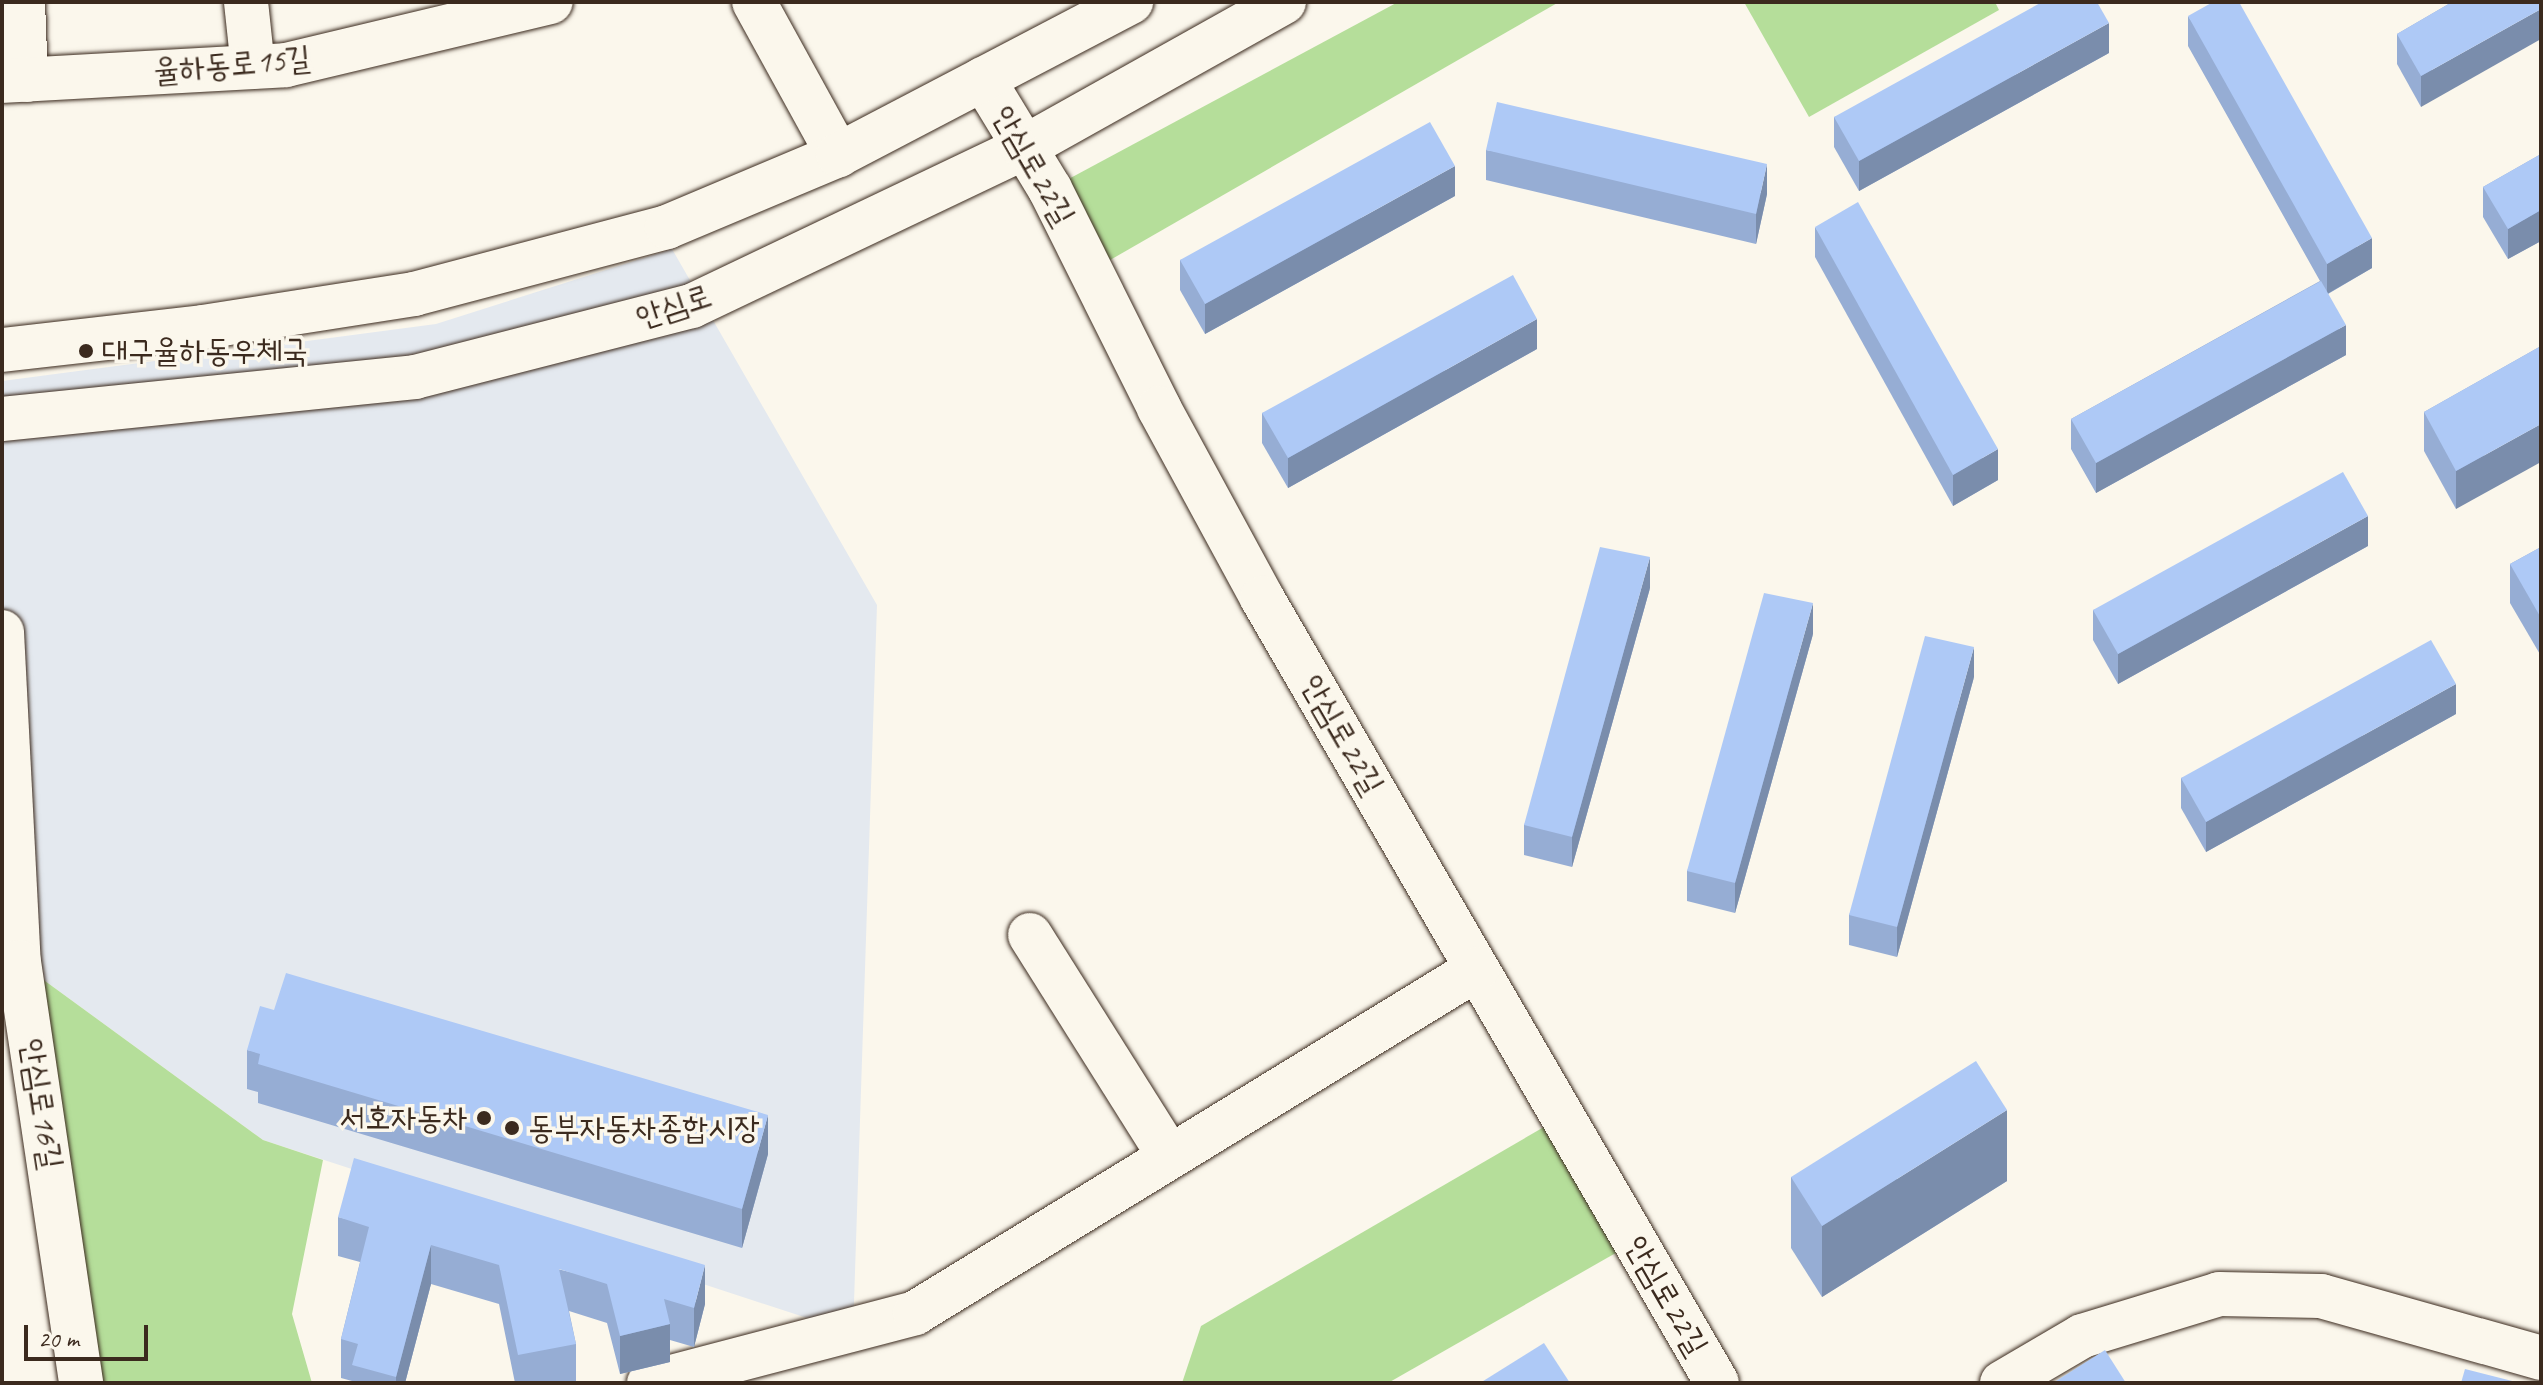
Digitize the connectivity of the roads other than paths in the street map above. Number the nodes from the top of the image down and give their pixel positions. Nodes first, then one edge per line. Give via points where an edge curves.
1 (23, 2) edge
2 (246, 2) edge
3 (754, 2) edge
4 (1131, 2) edge
5 (1284, 2) edge
6 (530, 5) edge
7 (253, 67) junction
8 (983, 79) junction
9 (14, 80) edge
10 (1023, 148) junction
11 (838, 155) junction
12 (2, 350) edge
13 (2, 419) edge
14 (2, 632) edge
15 (1030, 935) dead end
16 (10, 962) edge
17 (1477, 969) junction
18 (1170, 1157) junction
19 (2541, 1358) edge
20 (81, 1383) edge
21 (649, 1383) edge
22 (1717, 1383) edge
23 (2002, 1383) edge

1 - 9 street
2 - 7 street
3 - 11 street
4 - 8 street
5 - 10 street, 안심로
6 - 7 street, 율하동로15길 via 286,65
7 - 9 street, 율하동로15길
8 - 10 street, 안심로22길
8 - 11 street
10 - 13 street, 안심로 via 692,306 415,377
10 - 17 street, 안심로22길 via 1050,189 1159,408 1262,598
11 - 12 street via 667,227 414,294 203,327
14 - 16 street, 안심로16길
15 - 18 street
16 - 20 street, 안심로16길
17 - 18 street
17 - 22 street, 안심로22길
18 - 21 street via 915,1313
19 - 23 street via 2321,1296 2219,1294 2082,1336

